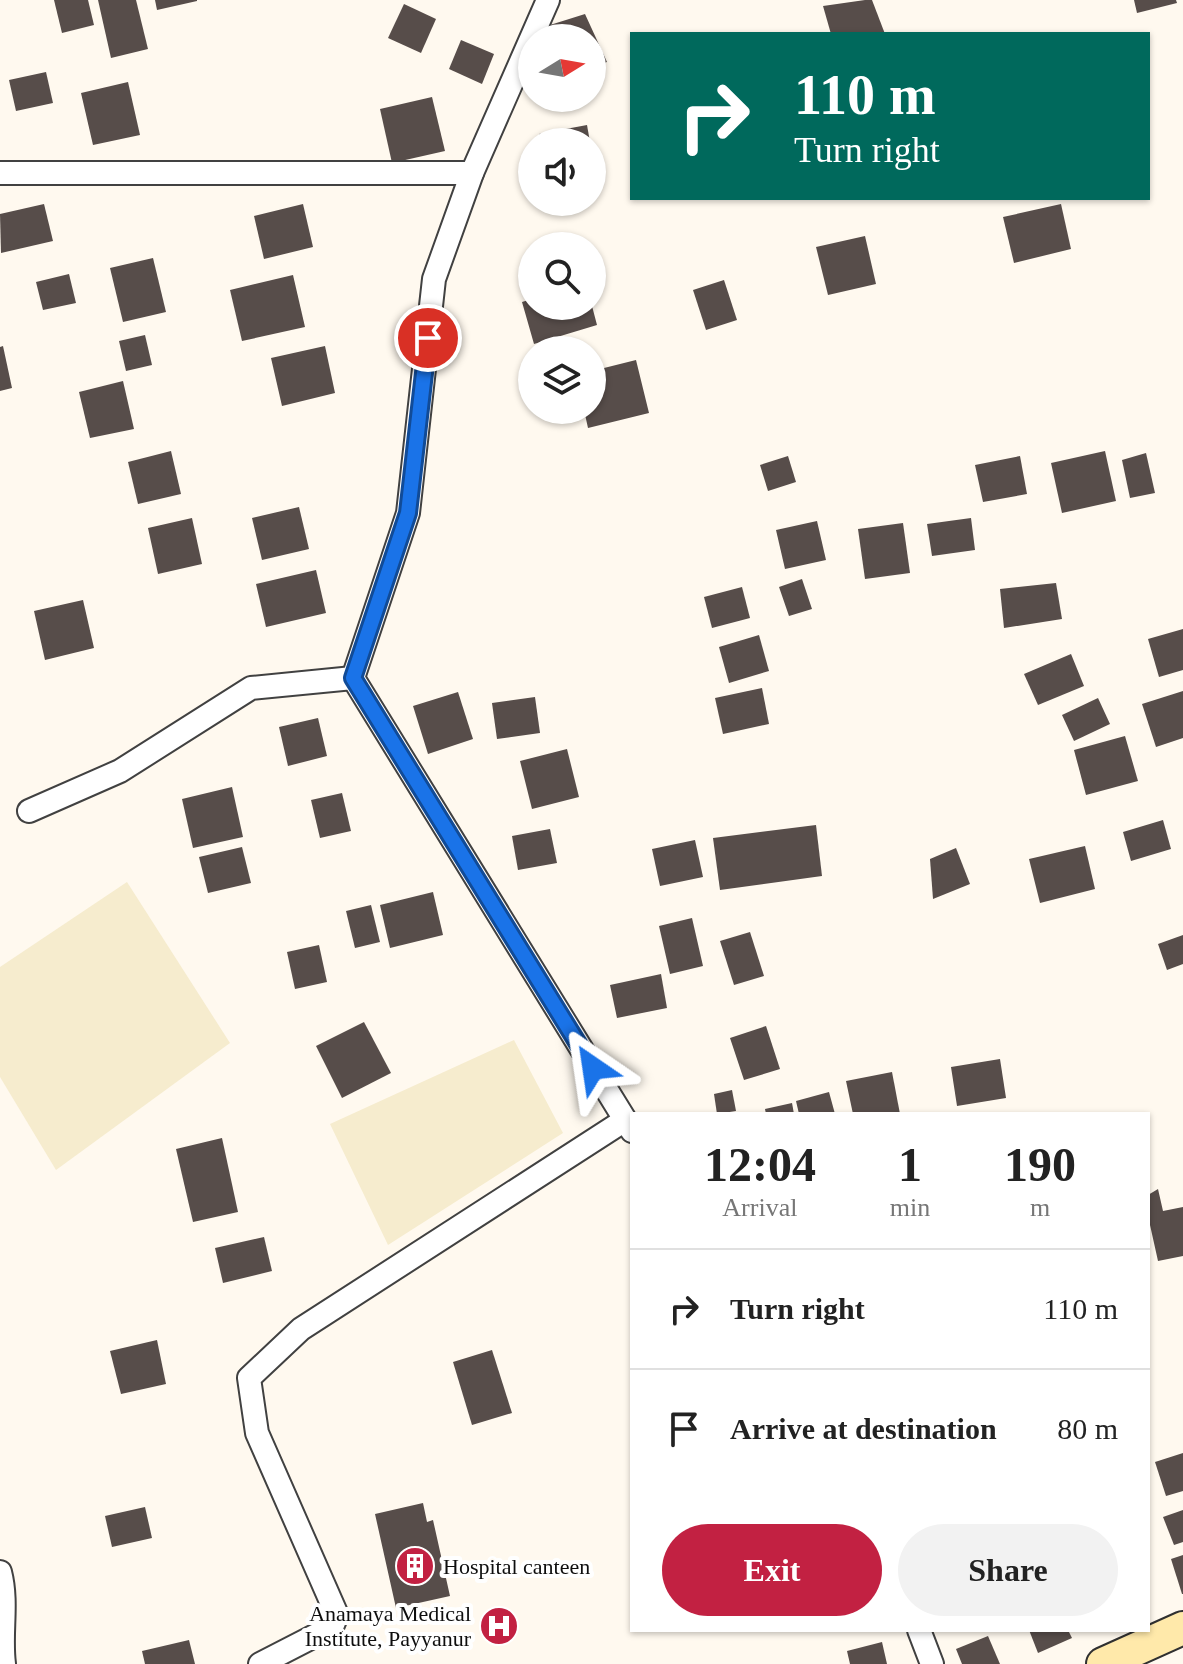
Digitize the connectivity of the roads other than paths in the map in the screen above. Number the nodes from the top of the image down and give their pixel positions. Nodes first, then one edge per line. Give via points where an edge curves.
1 (548, 0) edge
2 (0, 173) edge
3 (472, 173) junction
4 (353, 678) junction
5 (29, 811) dead end
6 (629, 1125) edge
7 (0, 1572) edge
8 (1183, 1628) edge
9 (920, 1632) edge
10 (4, 1664) edge
11 (260, 1664) edge
12 (932, 1664) edge
13 (1103, 1664) edge

1 - 3 street
2 - 3 street
3 - 4 street via 434,279 408,513
4 - 5 street via 251,688 120,771
4 - 6 street
6 - 11 street via 301,1329 249,1378 257,1433 337,1615 332,1627
7 - 10 street via 5,1592
8 - 13 main road
9 - 12 street

